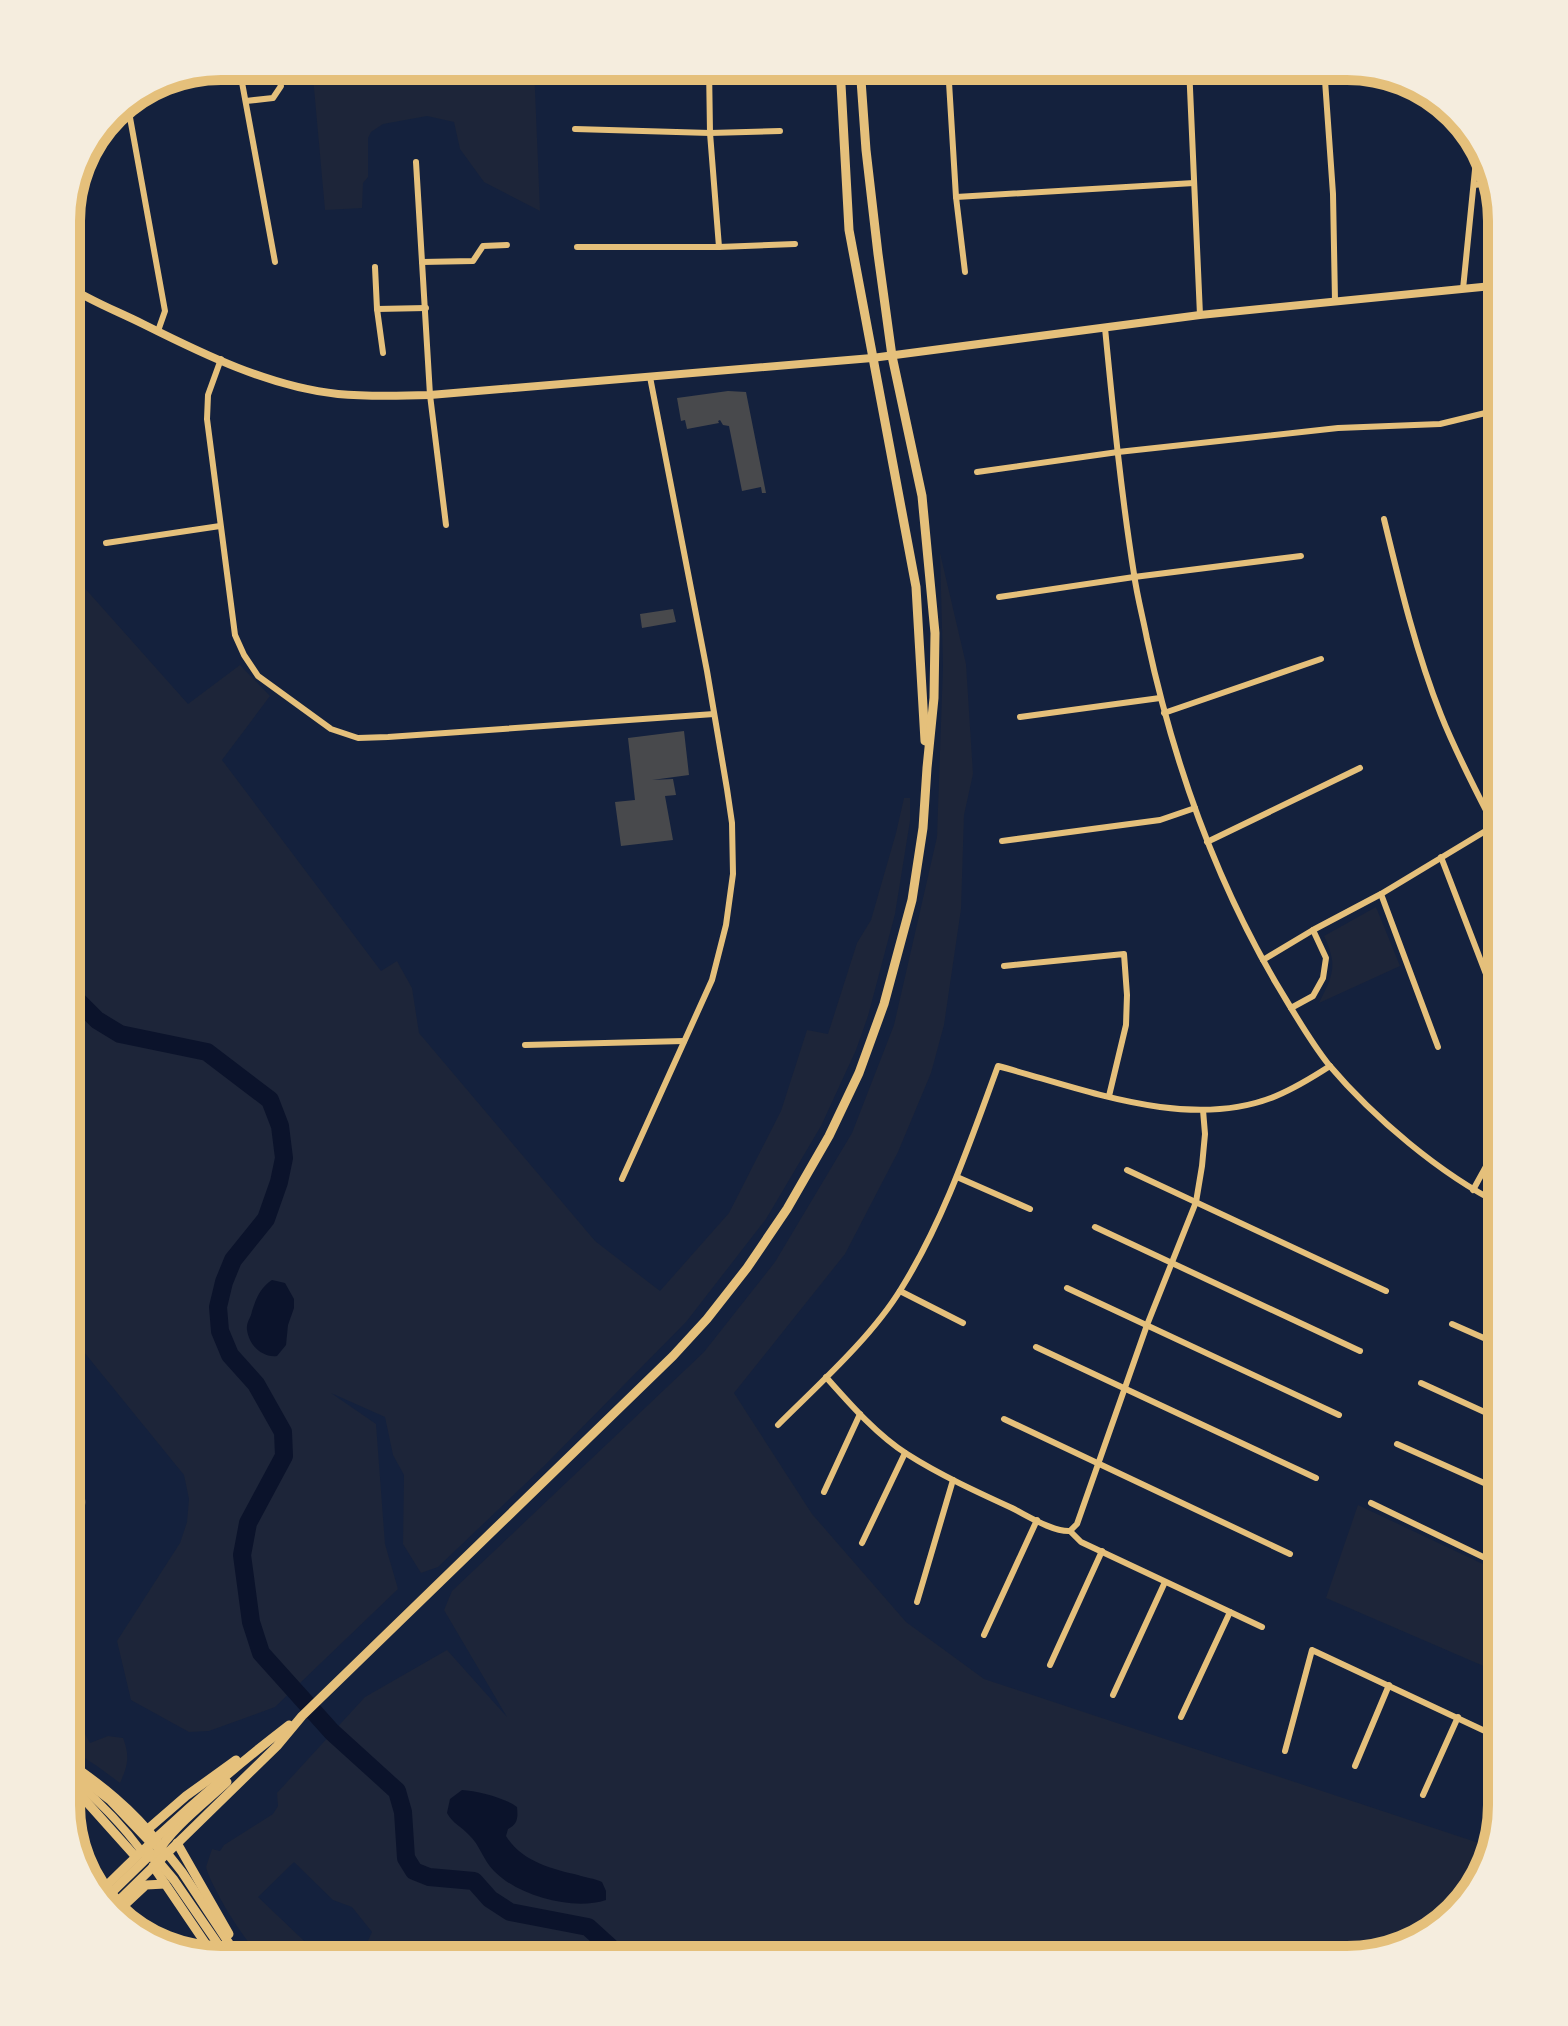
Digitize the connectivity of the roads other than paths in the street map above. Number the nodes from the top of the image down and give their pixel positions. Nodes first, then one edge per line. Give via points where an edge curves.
1 (242, 80) edge
2 (279, 80) edge
3 (709, 80) edge
4 (841, 80) edge
5 (861, 80) edge
6 (949, 80) edge
7 (1190, 80) edge
8 (1325, 80) edge
9 (246, 101) junction
10 (129, 114) edge
11 (575, 129) dead end
12 (780, 131) dead end
13 (710, 133) junction
14 (416, 162) dead end
15 (1476, 165) edge
16 (1194, 183) junction
17 (1483, 184) edge
18 (1474, 185) junction
19 (956, 197) junction
20 (795, 244) dead end
21 (507, 245) dead end
22 (577, 247) dead end
23 (719, 247) junction
24 (275, 262) dead end
25 (422, 262) junction
26 (375, 267) dead end
27 (965, 272) dead end
28 (1488, 286) edge
29 (1463, 289) junction
30 (80, 293) edge
31 (1335, 301) junction
32 (426, 308) junction
33 (377, 309) junction
34 (1200, 315) junction
35 (1105, 328) junction
36 (158, 331) junction
37 (383, 353) dead end
38 (892, 356) junction
39 (872, 358) junction
40 (221, 359) junction
41 (650, 377) junction
42 (430, 395) junction
43 (1488, 412) edge
44 (1118, 452) junction
45 (977, 472) dead end
46 (1384, 519) dead end
47 (446, 525) dead end
48 (220, 526) junction
49 (106, 543) dead end
50 (1301, 556) dead end
51 (1134, 577) junction
52 (999, 597) dead end
53 (1321, 659) dead end
54 (1160, 698) junction
55 (1164, 713) junction
56 (714, 714) junction
57 (1020, 717) dead end
58 (927, 768) junction
59 (1360, 768) dead end
60 (1195, 808) junction
61 (1488, 814) edge
62 (1488, 830) edge
63 (1002, 841) dead end
64 (1207, 842) junction
65 (1441, 857) junction
66 (1381, 894) junction
67 (1313, 930) junction
68 (1263, 960) junction
69 (1004, 966) dead end
70 (1488, 979) edge
71 (1291, 1008) junction
72 (684, 1041) junction
73 (525, 1045) dead end
74 (1438, 1047) dead end
75 (1330, 1066) junction
76 (1109, 1096) junction
77 (1203, 1110) junction
78 (1488, 1163) edge
79 (1127, 1170) dead end
80 (957, 1177) junction
81 (622, 1179) dead end
82 (1473, 1190) junction
83 (1488, 1198) edge
84 (1196, 1202) junction
85 (1030, 1209) dead end
86 (1095, 1227) dead end
87 (1171, 1263) junction
88 (1067, 1288) dead end
89 (900, 1291) junction
90 (1386, 1291) dead end
91 (963, 1323) dead end
92 (1452, 1324) dead end
93 (1147, 1325) junction
94 (1488, 1340) edge
95 (1036, 1347) dead end
96 (1360, 1351) dead end
97 (826, 1377) junction
98 (1421, 1383) dead end
99 (1125, 1388) junction
100 (860, 1414) junction
101 (1488, 1414) edge
102 (1339, 1415) dead end
103 (1004, 1419) dead end
104 (778, 1425) dead end
105 (1397, 1444) dead end
106 (905, 1453) junction
107 (1099, 1464) junction
108 (1316, 1478) dead end
109 (953, 1480) junction
110 (80, 1485) edge
111 (1488, 1485) edge
112 (824, 1492) dead end
113 (1371, 1503) dead end
114 (80, 1517) edge
115 (1037, 1520) junction
116 (1070, 1531) junction
117 (862, 1543) dead end
118 (1102, 1551) junction
119 (1290, 1554) dead end
120 (1488, 1559) edge
121 (1165, 1582) junction
122 (917, 1602) dead end
123 (1230, 1612) junction
124 (1262, 1627) dead end
125 (984, 1635) dead end
126 (1050, 1665) dead end
127 (1389, 1685) junction
128 (1113, 1695) dead end
129 (302, 1716) junction
130 (1181, 1717) dead end
131 (1458, 1717) junction
132 (1488, 1732) edge
133 (1285, 1751) dead end
134 (1355, 1766) dead end
135 (80, 1770) edge
136 (80, 1779) edge
137 (80, 1787) edge
138 (1423, 1795) dead end
139 (177, 1843) junction
140 (152, 1851) junction
141 (165, 1884) junction
142 (107, 1887) edge
143 (111, 1893) edge
144 (117, 1900) edge
145 (123, 1906) edge
146 (207, 1945) edge
147 (219, 1946) edge
148 (232, 1946) edge
149 (237, 1946) edge

1 - 9 street
2 - 9 street via 273,98
3 - 13 street
4 - 39 main road via 849,230
5 - 38 main road
6 - 19 street
7 - 16 street
8 - 31 street
9 - 24 street
10 - 36 street via 165,311
11 - 13 street
12 - 13 street
13 - 23 street
14 - 25 street
15 - 18 street
16 - 19 street
16 - 34 street
17 - 18 street
18 - 29 street
19 - 27 street
20 - 23 street
21 - 25 street via 483,246 473,261
22 - 23 street
25 - 32 street
26 - 33 street
28 - 29 street
29 - 31 street
30 - 36 street
31 - 34 street
32 - 33 street
32 - 42 street
33 - 37 street
34 - 35 street
35 - 38 street
35 - 44 street
36 - 40 street
38 - 39 street
38 - 58 main road via 922,496 935,633
39 - 41 street
39 - 58 main road via 916,587
40 - 42 street via 258,375 336,394
40 - 48 street via 208,395 207,419
41 - 42 street
41 - 56 street
42 - 47 street
43 - 44 street via 1440,424 1338,428
44 - 45 street
44 - 51 street
46 - 61 street via 1426,674
48 - 49 street
48 - 56 street via 235,635 244,655 258,676 331,729 358,738 385,737
50 - 51 street
51 - 52 street
51 - 54 street
53 - 55 street
54 - 55 street
54 - 57 street
55 - 60 street
56 - 72 street via 732,823 733,874 712,980
58 - 129 main road via 912,900 884,1004 859,1073 787,1209 747,1268 673,1356
59 - 64 street
60 - 63 street via 1160,820
60 - 64 street
62 - 65 street
64 - 68 street
65 - 66 street
65 - 70 street
66 - 67 street
66 - 74 street
67 - 68 street
67 - 71 street via 1326,958 1323,978 1313,996
68 - 71 street
69 - 76 street via 1124,954 1126,1025
71 - 75 street
72 - 73 street
72 - 81 street
75 - 77 street via 1274,1097
75 - 82 street via 1409,1142
76 - 77 street via 1171,1110
76 - 80 street via 998,1066
77 - 84 street
78 - 82 street
79 - 84 street
80 - 85 street
80 - 89 street
82 - 83 street
84 - 87 street
84 - 90 street
86 - 87 street
87 - 93 street
87 - 96 street
88 - 93 street
89 - 91 street
89 - 97 street
92 - 94 street
93 - 99 street
93 - 102 street
95 - 99 street
97 - 100 street
97 - 104 street
98 - 101 street
99 - 107 street
99 - 108 street
100 - 106 street
100 - 112 street
103 - 107 street
105 - 111 street
106 - 109 street
106 - 117 street
107 - 116 street
107 - 119 street
109 - 115 street
109 - 122 street
110 - 114 street
113 - 120 street
115 - 116 street
115 - 125 street
116 - 118 street
118 - 121 street
118 - 126 street
121 - 123 street
121 - 128 street
123 - 124 street
123 - 130 street
127 - 131 street
127 - 133 street via 1312,1650
127 - 134 street
129 - 139 main road
129 - 140 main road
129 - 140 main road via 206,1781
131 - 132 street
131 - 138 street
135 - 140 street via 114,1795
136 - 140 main road via 110,1800
137 - 140 main road
139 - 140 main road
139 - 149 main road
140 - 141 main road
140 - 142 main road
140 - 143 main road
140 - 144 main road
140 - 147 main road
140 - 148 main road via 182,1872
141 - 145 main road via 146,1885
141 - 146 main road

